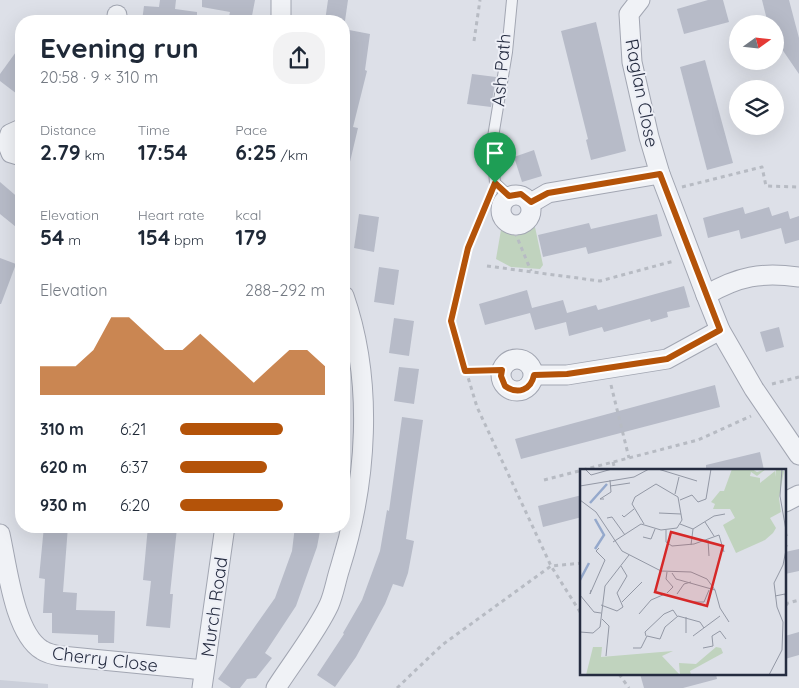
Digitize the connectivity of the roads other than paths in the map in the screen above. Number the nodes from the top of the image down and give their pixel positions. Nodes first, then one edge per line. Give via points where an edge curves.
1 (282, 0) edge
2 (512, 0) edge
3 (640, 0) edge
4 (281, 15) edge
5 (9, 134) edge
6 (15, 154) edge
7 (663, 182) junction
8 (502, 189) junction
9 (531, 202) junction
10 (799, 277) edge
11 (706, 295) junction
12 (350, 315) edge
13 (720, 330) junction
14 (502, 370) road end
15 (799, 455) edge
16 (799, 495) edge
17 (786, 502) edge
18 (224, 533) edge
19 (0, 534) edge
20 (203, 679) edge
21 (276, 688) edge

1 - 4 street
2 - 8 lane via 492,143
3 - 7 street, Raglan Close via 629,14 632,62 649,138
5 - 6 street via 8,148
7 - 9 street via 548,193
7 - 11 street, Raglan Close
8 - 9 street via 521,194
8 - 9 street via 502,218 512,225 524,224 532,215
10 - 11 street via 770,273 753,275 728,282
11 - 13 street, Raglan Close
12 - 21 street via 362,380 362,457 352,530 329,605
13 - 14 street via 667,359 607,370 534,375 530,365 522,359 512,360
13 - 15 street, Raglan Close
16 - 17 street
18 - 20 street, Murch Road
19 - 20 street, Cherry Close via 21,622 40,650

